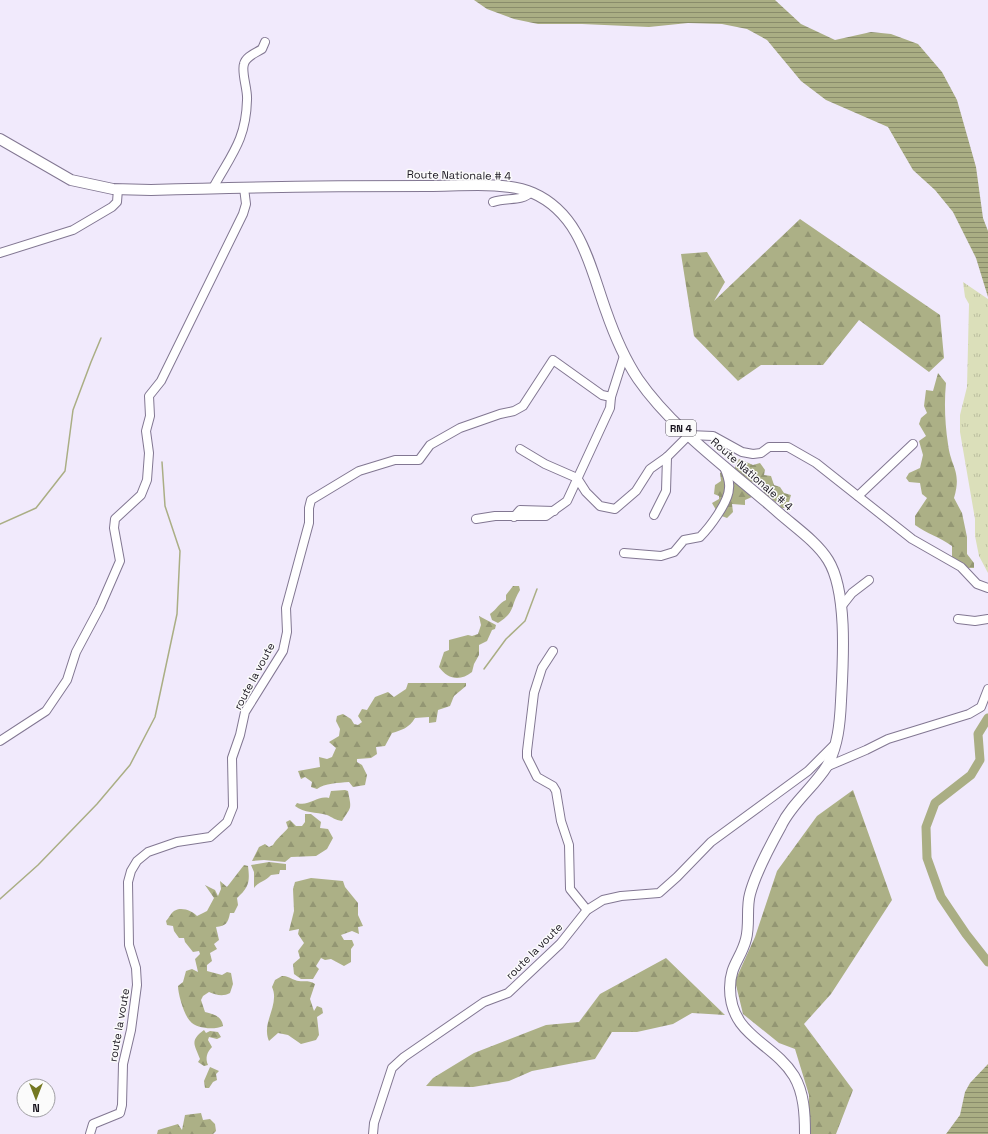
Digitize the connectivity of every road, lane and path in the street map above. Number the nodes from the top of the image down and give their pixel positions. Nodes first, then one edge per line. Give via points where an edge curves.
1 (265, 42) dead end
2 (0, 139) edge
3 (213, 188) junction
4 (244, 188) junction
5 (118, 189) junction
6 (530, 192) junction
7 (494, 202) dead end
8 (0, 253) edge
9 (624, 356) junction
10 (611, 397) junction
11 (689, 435) junction
12 (913, 444) dead end
13 (520, 449) dead end
14 (667, 457) junction
15 (722, 464) junction
16 (577, 478) junction
17 (858, 496) junction
18 (654, 516) dead end
19 (476, 519) dead end
20 (624, 553) dead end
21 (869, 580) dead end
22 (988, 588) edge
23 (841, 607) junction
24 (958, 619) dead end
25 (988, 619) edge
26 (553, 652) dead end
27 (988, 689) edge
28 (0, 741) edge
29 (837, 743) junction
30 (826, 767) junction
31 (588, 910) junction
32 (90, 1134) edge
33 (373, 1134) edge
34 (805, 1134) edge

1 - 3 street via 262,49 246,58 243,65 248,95 244,133
2 - 5 main road, Route Nationale # 4 / RN 4 via 71,180
3 - 4 main road, Route Nationale # 4 / RN 4
3 - 5 main road, Route Nationale # 4 / RN 4
4 - 6 main road, Route Nationale # 4 / RN 4 via 512,187
4 - 28 street via 246,204 243,214 161,381 149,396 150,416 146,430 149,453 147,480 141,495 115,519 114,528 120,561 100,607 76,652 67,680 53,702 46,711
5 - 8 street via 117,202 112,207 73,230
6 - 7 street via 523,198 506,198
6 - 9 main road, Route Nationale # 4 / RN 4 via 554,205 575,230 592,268
9 - 10 street
9 - 11 main road, Route Nationale # 4 / RN 4 via 657,405
10 - 16 street via 610,408
10 - 32 street, route la voute via 602,395 553,360 519,409 460,428 430,445 419,460 395,460 359,471 311,500 309,524 286,608 287,632 283,650 245,712 232,758 233,807 227,822 210,837 177,842 148,852 131,871 128,882 129,945 136,968 137,985 130,1037 123,1064 122,1105 120,1113 93,1124
11 - 14 street
11 - 15 main road, Route Nationale # 4 / RN 4
11 - 17 street via 713,436 742,452 753,454 761,453 768,447 788,447 816,463
12 - 17 street
13 - 16 street via 545,464
14 - 16 street via 650,469 636,491 615,509 600,506
14 - 18 street via 666,491
15 - 20 street via 728,476 730,490 713,522 700,537 684,540 674,552 661,556
15 - 23 main road, Route Nationale # 4 / RN 4 via 821,552 829,562 836,579
16 - 19 street via 567,501 546,516 495,516
17 - 22 street via 912,539 961,567 977,584
21 - 23 street via 852,593
23 - 29 main road, Route Nationale # 4 / RN 4 via 841,699
24 - 25 street
26 - 31 street via 542,668 534,693 527,757 537,777 553,786 556,791 561,821 569,844 570,889
27 - 30 street via 981,707 969,714 888,739
29 - 30 main road, Route Nationale # 4 / RN 4
29 - 31 street, route la voute via 808,771 710,842 659,893 603,900
30 - 34 main road, Route Nationale # 4 / RN 4 via 783,821 760,871 749,896 746,941 731,969 730,984 730,1001 738,1022 792,1072 802,1096
31 - 33 street, route la voute via 560,944 508,993 484,1002 392,1068 374,1123

